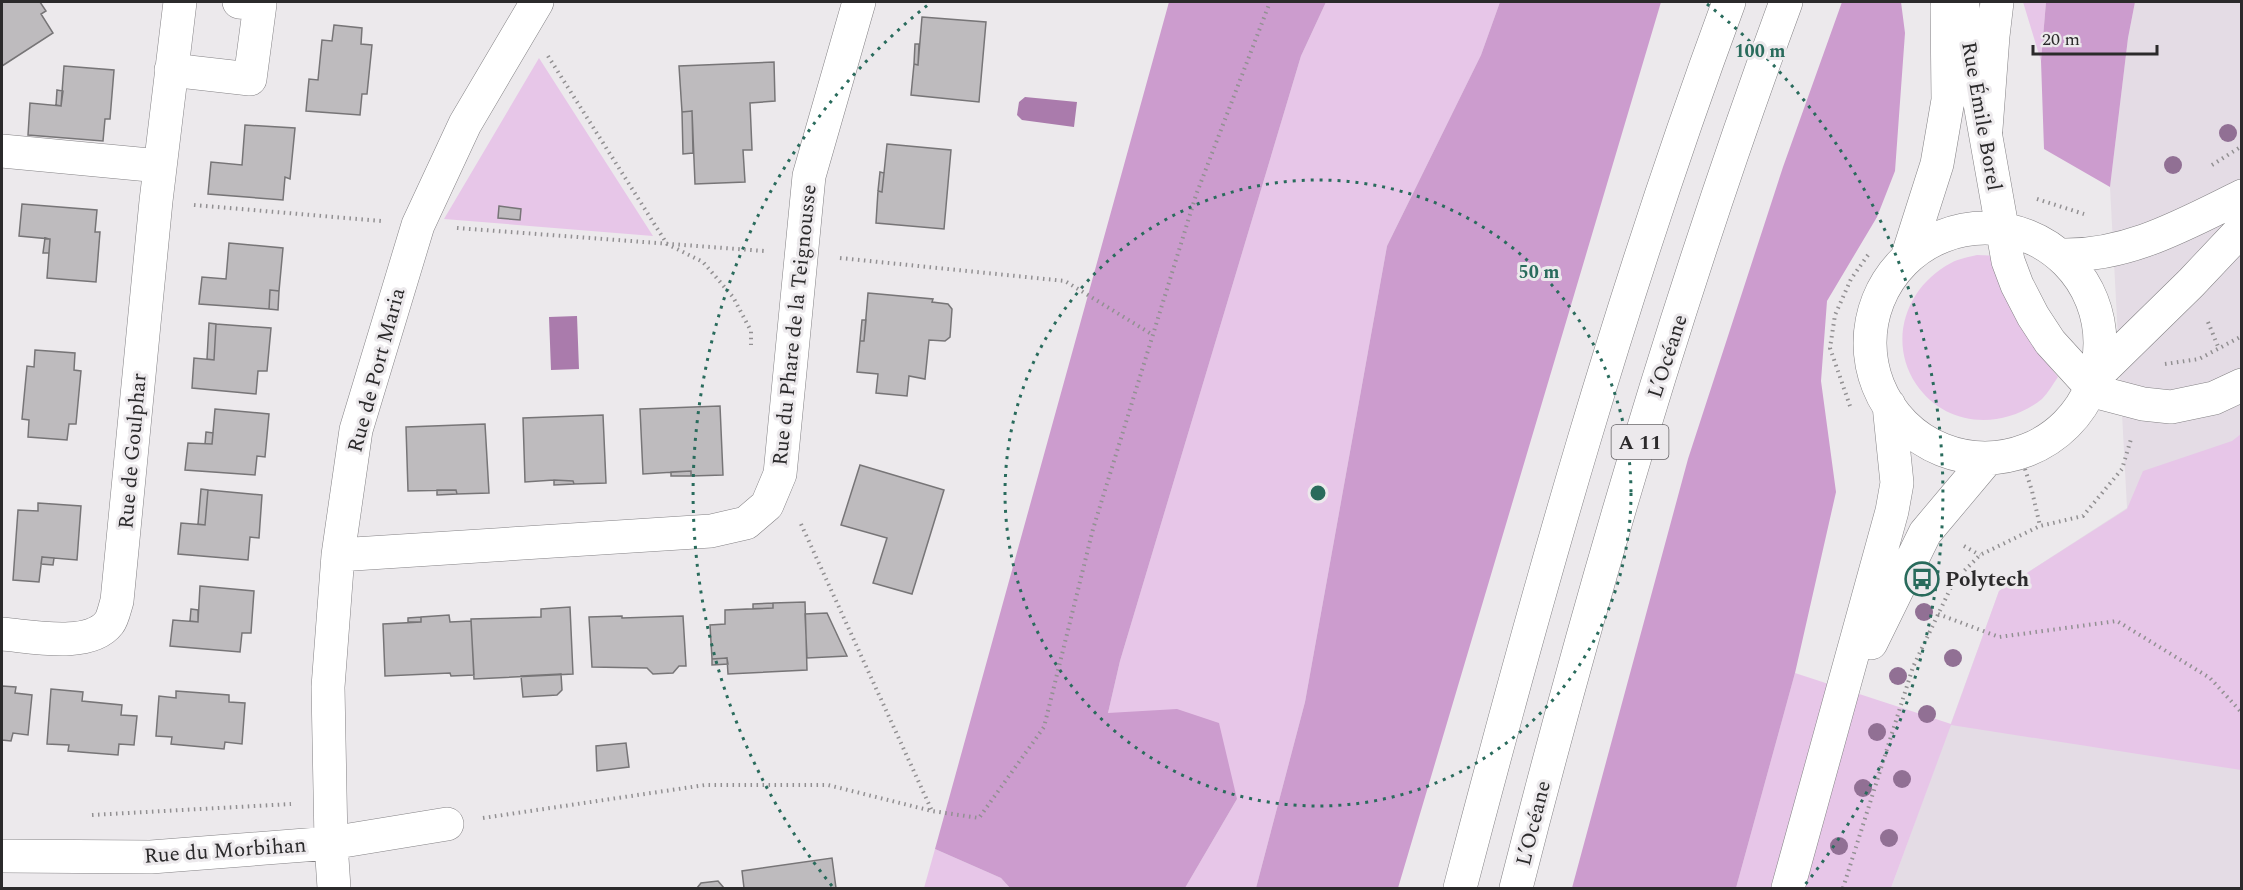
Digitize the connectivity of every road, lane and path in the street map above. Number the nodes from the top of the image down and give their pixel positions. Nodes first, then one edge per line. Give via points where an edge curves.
1 (180, 2) edge
2 (239, 2) edge
3 (537, 2) edge
4 (859, 2) edge
5 (1270, 2) edge
6 (1729, 2) edge
7 (1786, 2) edge
8 (1946, 2) edge
9 (1962, 2) edge
10 (1997, 2) edge
11 (171, 70) junction
12 (1986, 129) junction
13 (2, 151) edge
14 (160, 166) junction
15 (2241, 196) edge
16 (2035, 198) dead end
17 (156, 201) junction
18 (2088, 215) dead end
19 (418, 225) junction
20 (2241, 229) edge
21 (2002, 230) junction
22 (1871, 250) dead end
23 (801, 254) junction
24 (2060, 255) junction
25 (1907, 258) junction
26 (1153, 335) junction
27 (2241, 336) edge
28 (2219, 348) dead end
29 (2093, 382) junction
30 (2241, 385) edge
31 (1889, 405) junction
32 (1854, 413) dead end
33 (2003, 455) junction
34 (2083, 516) dead end
35 (2040, 526) junction
36 (338, 555) junction
37 (1938, 614) junction
38 (2, 634) edge
39 (1838, 712) junction
40 (2241, 712) edge
41 (447, 824) joint
42 (331, 843) junction
43 (2, 856) edge
44 (334, 888) edge
45 (1460, 888) edge
46 (1516, 888) edge
47 (1788, 888) edge
48 (1843, 888) edge

1 - 11 main road, Rue de Goulphar
2 - 11 main road via 260,4 250,79
3 - 19 main road, Rue de Port Maria via 465,124
4 - 23 main road, Rue du Phare de la Teignousse via 809,176
5 - 26 path via 1196,195
6 - 45 main road, A 11 via 1578,457
7 - 46 main road, L’Océane / A 11 via 1656,390 1596,589
8 - 25 main road, Rue Émile Borel via 1948,100 1937,164
9 - 12 main road, Rue Émile Borel
10 - 12 main road
11 - 14 main road, Rue de Goulphar
12 - 21 main road, Rue Émile Borel
13 - 14 main road
14 - 17 main road, Rue de Goulphar
15 - 24 main road via 2171,232 2124,248 2097,254
16 - 18 path
17 - 19 path
17 - 38 main road, Rue de Goulphar via 117,601 109,623 93,635 70,639
19 - 23 path
19 - 36 main road, Rue de Port Maria via 356,430
20 - 29 main road
21 - 24 main road via 2044,244
21 - 25 main road via 1982,228 1952,233 1924,245
21 - 29 main road, Rue Émile Borel via 2008,261 2033,316 2050,342
22 - 32 path via 1851,279 1835,315 1830,348
23 - 26 path via 1065,281
23 - 36 main road, Rue du Phare de la Teignousse via 780,474 767,505 746,523 711,531
24 - 29 main road via 2082,280 2096,311 2101,344
25 - 31 main road via 1883,290 1871,328 1873,368
26 - 41 path via 1093,529 1044,727 979,818 932,811 828,785 716,785
27 - 28 path
29 - 30 main road via 2101,393 2171,407 2214,398
29 - 33 main road via 2079,409 2062,428 2041,443
31 - 33 main road via 1903,424 1942,450 1965,456
31 - 39 main road via 1897,483
33 - 35 path via 2032,491
33 - 39 main road via 1925,533
34 - 35 path
35 - 37 path via 1980,555 1954,581
36 - 42 main road, Rue de Port Maria via 328,687
37 - 40 path via 1999,637 2117,621 2210,678
37 - 48 path via 1913,667
39 - 47 main road
41 - 42 main road, Rue du Morbihan
42 - 43 main road, Rue du Morbihan via 151,857
42 - 44 main road, Rue de Port Maria

